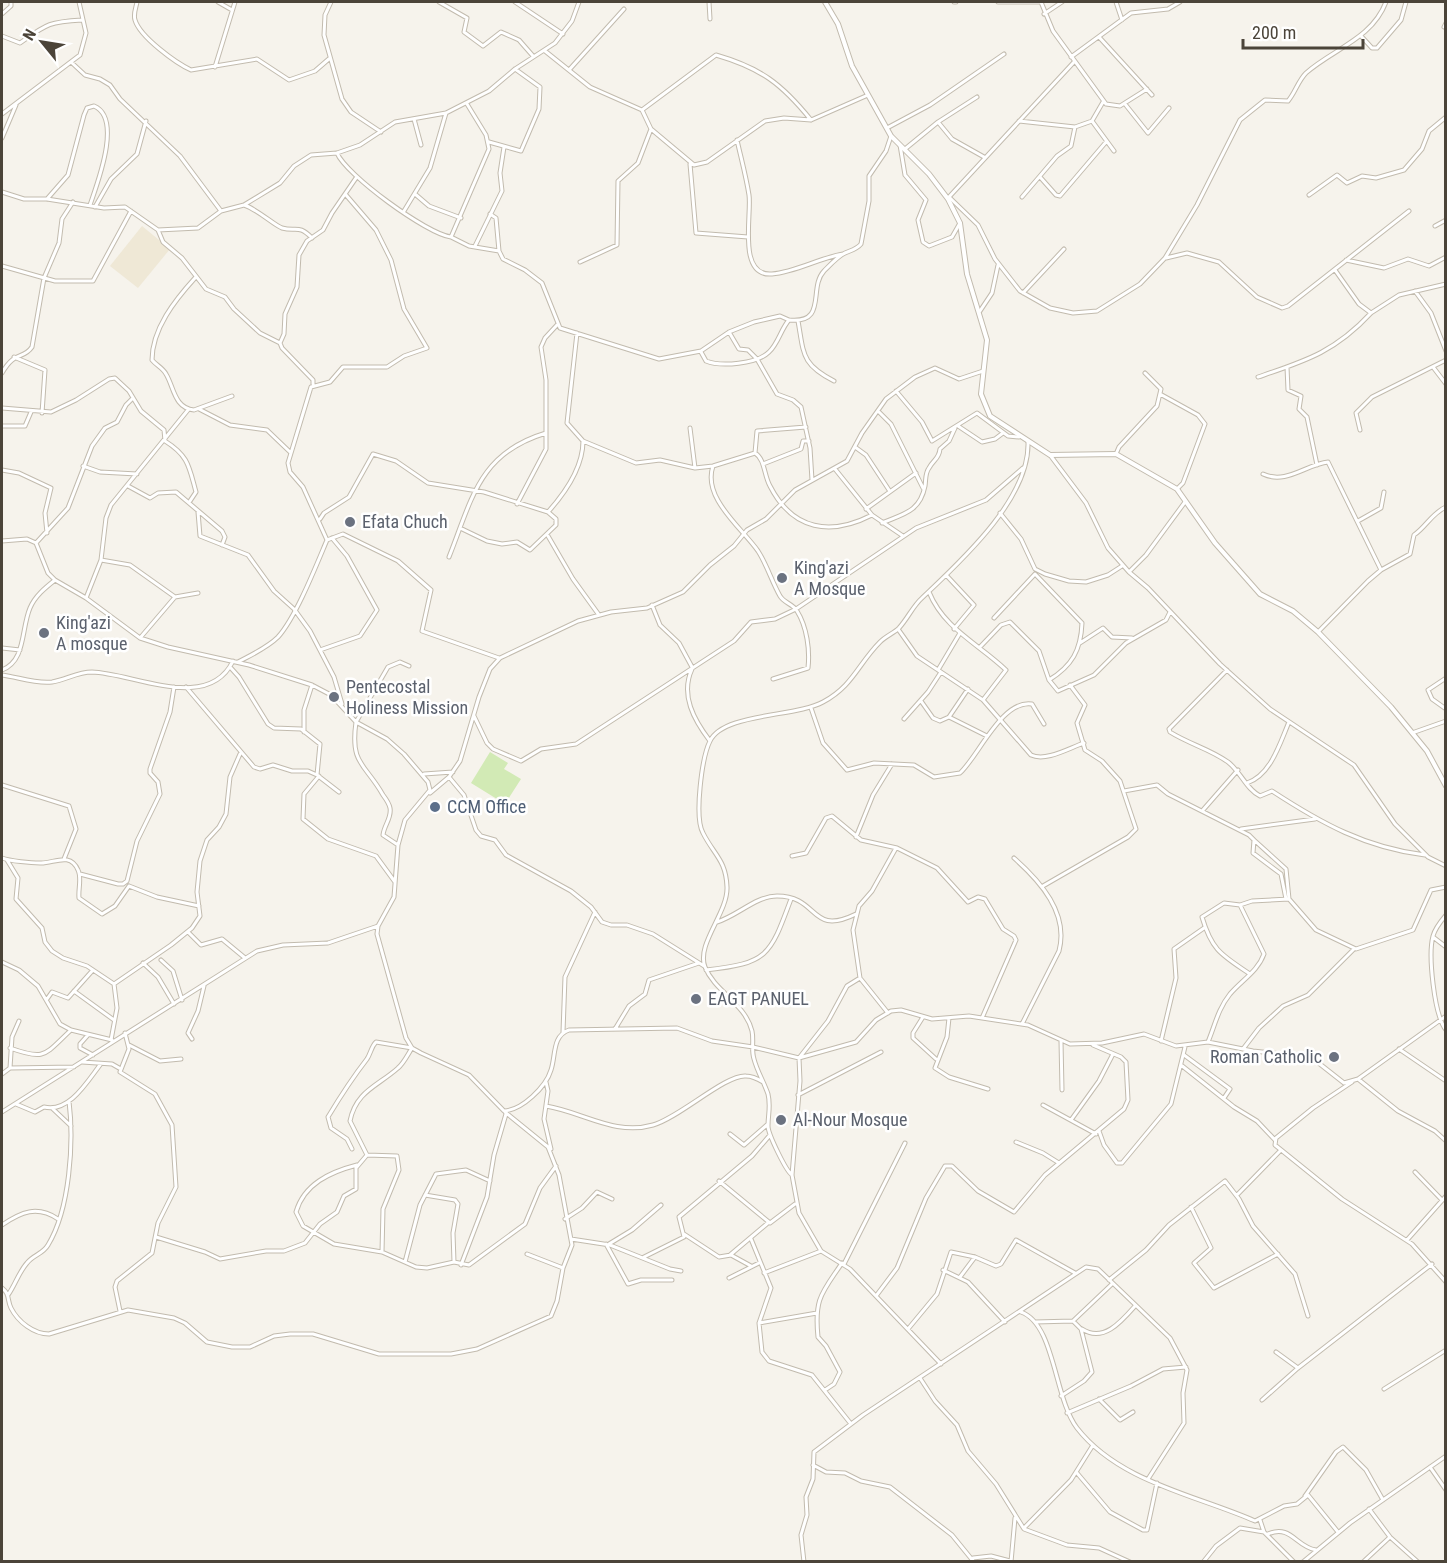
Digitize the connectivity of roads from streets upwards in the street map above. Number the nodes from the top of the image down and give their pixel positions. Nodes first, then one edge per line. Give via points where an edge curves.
1 (11, 2) edge
2 (79, 2) edge
3 (137, 2) edge
4 (218, 2) edge
5 (235, 2) edge
6 (331, 2) edge
7 (439, 2) edge
8 (515, 2) edge
9 (579, 2) edge
10 (709, 2) edge
11 (825, 2) edge
12 (998, 2) edge
13 (1041, 2) edge
14 (1062, 2) edge
15 (1116, 2) edge
16 (1180, 2) edge
17 (1386, 2) edge
18 (1406, 2) edge
19 (624, 9) dead end
20 (232, 10) junction
21 (2, 14) edge
22 (1044, 14) junction
23 (710, 19) dead end
24 (82, 20) junction
25 (1122, 20) junction
26 (563, 34) junction
27 (2, 36) edge
28 (1361, 36) junction
29 (1099, 37) junction
30 (545, 51) junction
31 (1004, 54) dead end
32 (533, 56) junction
33 (1071, 57) junction
34 (330, 58) junction
35 (71, 62) junction
36 (1074, 62) junction
37 (215, 67) junction
38 (515, 69) junction
39 (569, 70) junction
40 (1147, 89) junction
41 (870, 94) junction
42 (1152, 95) dead end
43 (977, 97) dead end
44 (1103, 101) junction
45 (17, 103) junction
46 (467, 104) junction
47 (1125, 104) junction
48 (1169, 108) dead end
49 (642, 110) junction
50 (446, 113) junction
51 (2, 114) edge
52 (1446, 117) edge
53 (414, 119) junction
54 (811, 120) junction
55 (146, 121) junction
56 (1019, 121) junction
57 (1092, 121) junction
58 (938, 122) junction
59 (1076, 127) junction
60 (886, 128) junction
61 (651, 129) junction
62 (381, 132) junction
63 (891, 136) junction
64 (2, 138) edge
65 (737, 140) junction
66 (489, 142) junction
67 (1106, 142) junction
68 (421, 145) dead end
69 (900, 145) junction
70 (504, 147) junction
71 (905, 149) junction
72 (1114, 151) dead end
73 (337, 153) junction
74 (984, 157) junction
75 (690, 164) junction
76 (1040, 177) junction
77 (356, 178) junction
78 (2, 192) edge
79 (415, 194) junction
80 (346, 195) junction
81 (1309, 195) dead end
82 (1022, 196) dead end
83 (948, 198) junction
84 (47, 199) junction
85 (73, 202) junction
86 (90, 205) junction
87 (244, 205) junction
88 (95, 207) junction
89 (131, 211) junction
90 (221, 211) junction
91 (404, 211) junction
92 (1409, 211) dead end
93 (490, 214) junction
94 (461, 218) junction
95 (1446, 220) edge
96 (960, 223) junction
97 (1435, 226) dead end
98 (158, 230) junction
99 (451, 237) junction
100 (748, 237) junction
101 (312, 238) junction
102 (475, 246) junction
103 (1064, 249) dead end
104 (499, 251) junction
105 (843, 254) junction
106 (1446, 257) edge
107 (1165, 258) junction
108 (1346, 260) junction
109 (580, 262) dead end
110 (998, 263) junction
111 (2, 266) edge
112 (1335, 270) junction
113 (44, 278) junction
114 (195, 278) junction
115 (1446, 284) edge
116 (1415, 291) junction
117 (1023, 293) junction
118 (980, 311) junction
119 (1371, 313) junction
120 (789, 320) junction
121 (798, 321) junction
122 (557, 325) junction
123 (729, 332) junction
124 (577, 333) junction
125 (280, 343) junction
126 (701, 351) junction
127 (1446, 351) edge
128 (12, 357) junction
129 (757, 359) junction
130 (1446, 360) edge
131 (1287, 367) junction
132 (1433, 367) junction
133 (984, 370) junction
134 (1145, 372) dead end
135 (2, 373) edge
136 (1258, 377) dead end
137 (834, 381) dead end
138 (1446, 384) edge
139 (313, 385) junction
140 (896, 391) junction
141 (1160, 394) junction
142 (232, 396) dead end
143 (132, 399) junction
144 (2, 408) edge
145 (199, 409) junction
146 (188, 410) junction
147 (878, 411) junction
148 (31, 412) junction
149 (42, 413) junction
150 (2, 426) edge
151 (957, 426) junction
152 (806, 427) junction
153 (690, 428) dead end
154 (1360, 429) dead end
155 (546, 433) junction
156 (1003, 433) junction
157 (1020, 437) junction
158 (165, 441) junction
159 (583, 441) junction
160 (809, 441) junction
161 (1028, 442) junction
162 (855, 447) junction
163 (290, 452) junction
164 (755, 453) junction
165 (1116, 454) junction
166 (1050, 455) junction
167 (762, 464) junction
168 (1317, 465) junction
169 (82, 466) junction
170 (713, 466) junction
171 (1024, 467) junction
172 (695, 468) junction
173 (835, 469) junction
174 (2, 470) edge
175 (916, 472) junction
176 (137, 474) junction
177 (1263, 474) dead end
178 (812, 480) junction
179 (128, 486) junction
180 (1177, 489) junction
181 (889, 490) junction
182 (924, 490) junction
183 (475, 492) junction
184 (1384, 492) dead end
185 (190, 501) junction
186 (1185, 502) junction
187 (783, 503) junction
188 (517, 504) junction
189 (1446, 507) edge
190 (866, 509) junction
191 (198, 512) junction
192 (548, 512) junction
193 (1000, 513) junction
194 (872, 515) junction
195 (320, 519) junction
196 (1358, 521) junction
197 (882, 523) junction
198 (460, 528) junction
199 (47, 532) junction
200 (742, 535) junction
201 (548, 536) junction
202 (903, 536) junction
203 (332, 538) junction
204 (327, 540) junction
205 (2, 541) edge
206 (36, 543) junction
207 (222, 545) junction
208 (449, 557) dead end
209 (101, 560) junction
210 (1123, 565) junction
211 (1381, 570) junction
212 (1036, 572) junction
213 (1129, 572) junction
214 (946, 575) junction
215 (55, 580) junction
216 (929, 592) junction
217 (198, 593) dead end
218 (175, 597) junction
219 (86, 598) junction
220 (652, 605) junction
221 (294, 609) junction
222 (796, 609) junction
223 (1170, 612) junction
224 (599, 615) junction
225 (994, 618) dead end
226 (954, 628) junction
227 (898, 629) junction
228 (1318, 632) junction
229 (960, 633) junction
230 (140, 638) junction
231 (1132, 638) junction
232 (1080, 643) junction
233 (980, 647) junction
234 (2, 648) edge
235 (20, 650) junction
236 (320, 650) junction
237 (500, 658) junction
238 (233, 661) junction
239 (238, 662) junction
240 (409, 666) dead end
241 (230, 667) junction
242 (692, 667) junction
243 (1227, 670) junction
244 (939, 671) junction
245 (2, 673) edge
246 (1446, 678) edge
247 (772, 679) dead end
248 (1049, 680) junction
249 (312, 685) junction
250 (1070, 685) junction
251 (185, 686) junction
252 (174, 687) junction
253 (968, 689) junction
254 (983, 700) junction
255 (921, 701) junction
256 (343, 705) junction
257 (811, 708) junction
258 (1446, 709) edge
259 (474, 714) junction
260 (949, 717) junction
261 (1002, 719) junction
262 (904, 720) dead end
263 (1446, 721) edge
264 (1290, 722) junction
265 (356, 723) junction
266 (1044, 724) dead end
267 (304, 732) junction
268 (1412, 733) junction
269 (987, 736) junction
270 (710, 741) junction
271 (1084, 743) junction
272 (240, 754) junction
273 (892, 764) junction
274 (1238, 770) junction
275 (453, 772) junction
276 (422, 773) junction
277 (318, 776) junction
278 (449, 777) junction
279 (1247, 783) junction
280 (2, 785) edge
281 (1446, 786) edge
282 (1124, 791) junction
283 (339, 792) dead end
284 (429, 794) junction
285 (1203, 810) junction
286 (1316, 819) junction
287 (1239, 830) junction
288 (856, 837) junction
289 (1254, 840) junction
290 (398, 845) junction
291 (897, 848) junction
292 (1425, 855) junction
293 (792, 856) dead end
294 (2, 858) edge
295 (1014, 858) dead end
296 (64, 859) junction
297 (7, 860) junction
298 (1446, 860) edge
299 (1444, 865) edge
300 (80, 874) junction
301 (396, 883) junction
302 (127, 884) junction
303 (1043, 886) junction
304 (1446, 887) edge
305 (791, 898) junction
306 (1288, 899) junction
307 (1240, 905) junction
308 (199, 906) junction
309 (595, 912) junction
310 (856, 914) junction
311 (1446, 915) edge
312 (716, 923) junction
313 (378, 926) junction
314 (1204, 928) junction
315 (188, 932) junction
316 (1432, 937) junction
317 (1446, 947) edge
318 (1354, 949) junction
319 (245, 958) junction
320 (161, 960) dead end
321 (2, 962) edge
322 (143, 963) junction
323 (699, 963) junction
324 (705, 968) junction
325 (93, 970) junction
326 (1250, 974) junction
327 (860, 978) junction
328 (114, 984) junction
329 (204, 986) junction
330 (74, 991) junction
331 (46, 1000) junction
332 (182, 1000) junction
333 (174, 1004) junction
334 (888, 1013) junction
335 (1446, 1016) edge
336 (923, 1017) junction
337 (949, 1018) junction
338 (982, 1018) junction
339 (115, 1020) junction
340 (1439, 1020) junction
341 (20, 1021) dead end
342 (1022, 1024) junction
343 (615, 1029) junction
344 (70, 1030) junction
345 (1446, 1030) edge
346 (563, 1032) junction
347 (125, 1033) junction
348 (88, 1035) junction
349 (192, 1039) dead end
350 (112, 1040) junction
351 (1061, 1041) junction
352 (1161, 1041) junction
353 (1208, 1042) junction
354 (1091, 1044) junction
355 (129, 1045) junction
356 (1185, 1046) junction
357 (753, 1047) junction
358 (10, 1048) junction
359 (412, 1048) junction
360 (1243, 1049) junction
361 (1399, 1049) junction
362 (881, 1052) dead end
363 (1113, 1054) junction
364 (93, 1055) junction
365 (1184, 1055) junction
366 (799, 1058) junction
367 (182, 1059) dead end
368 (936, 1059) junction
369 (82, 1062) junction
370 (100, 1065) junction
371 (1181, 1065) junction
372 (75, 1067) junction
373 (10, 1068) junction
374 (119, 1068) junction
375 (2, 1074) edge
376 (1358, 1079) junction
377 (546, 1081) junction
378 (1446, 1081) edge
379 (763, 1082) junction
380 (1352, 1082) junction
381 (988, 1089) dead end
382 (1062, 1090) dead end
383 (798, 1095) junction
384 (1224, 1098) junction
385 (69, 1101) junction
386 (16, 1104) junction
387 (1043, 1105) dead end
388 (546, 1106) junction
389 (53, 1109) junction
390 (2, 1112) edge
391 (506, 1113) junction
392 (1071, 1120) junction
393 (768, 1124) junction
394 (72, 1127) junction
395 (1098, 1133) junction
396 (730, 1134) dead end
397 (770, 1135) junction
398 (1275, 1140) junction
399 (1446, 1141) edge
400 (1016, 1142) dead end
401 (905, 1143) dead end
402 (352, 1149) dead end
403 (551, 1151) junction
404 (1280, 1151) junction
405 (368, 1155) junction
406 (1059, 1163) junction
407 (359, 1165) junction
408 (556, 1166) junction
409 (1415, 1173) dead end
410 (792, 1175) junction
411 (490, 1181) junction
412 (719, 1181) junction
413 (425, 1195) junction
414 (1237, 1196) junction
415 (1446, 1196) edge
416 (612, 1199) dead end
417 (1442, 1200) junction
418 (795, 1204) junction
419 (661, 1205) dead end
420 (1191, 1207) junction
421 (58, 1219) junction
422 (565, 1219) junction
423 (769, 1222) junction
424 (2, 1225) edge
425 (314, 1233) junction
426 (684, 1234) junction
427 (156, 1237) junction
428 (570, 1238) junction
429 (751, 1239) junction
430 (1407, 1240) junction
431 (608, 1244) junction
432 (821, 1251) junction
433 (382, 1252) junction
434 (527, 1254) dead end
435 (1278, 1254) junction
436 (730, 1255) junction
437 (644, 1257) junction
438 (975, 1257) junction
439 (405, 1262) junction
440 (454, 1262) junction
441 (759, 1263) junction
442 (843, 1263) junction
443 (461, 1264) junction
444 (1432, 1264) junction
445 (751, 1266) junction
446 (563, 1268) junction
447 (943, 1270) junction
448 (681, 1271) dead end
449 (765, 1273) junction
450 (1075, 1273) junction
451 (960, 1277) junction
452 (729, 1278) dead end
453 (672, 1280) dead end
454 (1109, 1280) junction
455 (1446, 1282) edge
456 (1113, 1284) junction
457 (2, 1288) edge
458 (8, 1295) junction
459 (876, 1296) junction
460 (1136, 1306) junction
461 (120, 1311) junction
462 (1021, 1312) junction
463 (817, 1313) junction
464 (1308, 1316) dead end
465 (1073, 1321) junction
466 (1035, 1322) junction
467 (759, 1323) junction
468 (1005, 1323) junction
469 (1081, 1328) junction
470 (908, 1329) junction
471 (1446, 1350) edge
472 (1276, 1352) dead end
473 (941, 1364) junction
474 (1186, 1367) junction
475 (1298, 1368) junction
476 (920, 1378) junction
477 (1384, 1389) dead end
478 (825, 1390) junction
479 (1061, 1396) junction
480 (1099, 1399) junction
481 (1262, 1400) dead end
482 (1133, 1412) dead end
483 (1067, 1413) junction
484 (850, 1424) junction
485 (1093, 1445) junction
486 (1446, 1456) edge
487 (813, 1465) junction
488 (1430, 1467) junction
489 (1077, 1473) junction
490 (1148, 1479) junction
491 (1156, 1483) junction
492 (1446, 1490) edge
493 (1305, 1496) junction
494 (1383, 1500) junction
495 (1369, 1509) junction
496 (1014, 1516) junction
497 (1260, 1520) junction
498 (1255, 1521) junction
499 (1247, 1528) junction
500 (1024, 1529) junction
501 (1338, 1532) junction
502 (1266, 1533) junction
503 (1390, 1537) junction
504 (1316, 1550) junction
505 (974, 1560) edge
506 (1010, 1561) edge
507 (804, 1562) edge
508 (1130, 1562) edge
509 (1204, 1562) edge
510 (1294, 1562) edge
511 (1303, 1562) edge
512 (1363, 1562) edge
513 (1418, 1562) edge

1 - 21 street
2 - 24 street
3 - 37 street via 135,19 139,27 172,59 191,70
4 - 20 street
5 - 20 street
6 - 34 street via 323,24
7 - 32 street via 467,18 464,32 479,46 501,32 519,40
8 - 26 street
9 - 26 street
10 - 23 street
11 - 41 street via 838,24 852,66
12 - 13 street
13 - 22 street
14 - 22 street
15 - 25 street
16 - 25 street via 1168,9 1134,12
17 - 28 street
18 - 28 street via 1401,20 1377,48
19 - 39 street
20 - 37 street
22 - 33 street
24 - 27 street via 51,22 20,43
24 - 35 street via 84,44 80,55
25 - 29 street
26 - 30 street
28 - 107 street via 1308,72 1288,101 1265,99 1242,117
29 - 33 street
29 - 40 street
30 - 32 street
30 - 39 street
31 - 60 street via 930,105
32 - 38 street
33 - 36 street
34 - 37 street via 315,71 289,80 257,59
34 - 62 street via 347,107
35 - 45 street
35 - 55 street via 85,75 110,85
36 - 44 street
36 - 56 street
38 - 46 street
38 - 70 street via 540,87 541,99 523,149 518,152
39 - 49 street via 590,87
40 - 42 street
40 - 47 street
41 - 54 street
41 - 60 street
43 - 58 street
44 - 47 street via 1114,107
44 - 57 street
45 - 51 street
45 - 64 street
46 - 50 street
46 - 66 street
47 - 48 street via 1148,133
49 - 54 street via 716,55 771,78
49 - 61 street
50 - 53 street
50 - 79 street via 430,168
52 - 81 street via 1429,131 1422,149 1404,170 1376,178 1362,176 1347,183 1336,175
53 - 62 street via 395,122
53 - 68 street
54 - 65 street via 765,121
55 - 88 street via 137,154 111,179
55 - 90 street via 180,156
56 - 59 street
56 - 74 street
57 - 59 street
57 - 67 street
58 - 71 street
58 - 74 street via 952,139
59 - 76 street via 1071,146
60 - 63 street
61 - 75 street
61 - 109 street via 638,163 618,181 617,245
62 - 73 street
63 - 69 street
63 - 105 street via 869,176 861,244
65 - 75 street via 707,162
65 - 100 street via 749,196
66 - 70 street
66 - 94 street via 488,156
67 - 72 street
67 - 76 street via 1060,196
69 - 71 street
69 - 96 street via 905,175 926,200 918,220 923,242 929,246 951,237
70 - 93 street via 502,191
71 - 83 street
73 - 77 street
73 - 87 street via 311,155 302,160 280,183
74 - 83 street
75 - 100 street via 696,233
76 - 82 street
77 - 80 street
77 - 91 street
78 - 84 street via 14,198
79 - 91 street
79 - 94 street via 429,207
80 - 101 street via 323,230
80 - 139 street via 376,230 391,260 404,309 428,346 392,366 343,367 330,382
83 - 96 street
83 - 110 street via 978,225
84 - 85 street
84 - 86 street via 68,175 84,115 87,108 94,106 105,117 108,135
85 - 86 street
85 - 113 street via 62,219 59,243
86 - 88 street
87 - 90 street
87 - 101 street via 260,211 279,227 303,229
88 - 89 street via 119,206
89 - 98 street
89 - 113 street via 95,280
90 - 98 street via 198,228
91 - 99 street
92 - 108 street
93 - 102 street
93 - 104 street via 495,218
94 - 99 street
95 - 97 street
96 - 118 street via 968,274
98 - 114 street via 163,242 182,258
99 - 102 street
100 - 105 street via 753,264 770,275 828,255
101 - 125 street via 299,255 297,287 285,314
102 - 104 street
103 - 117 street
104 - 122 street via 506,262 521,267 542,283
105 - 121 street via 821,274 813,310
106 - 108 street via 1429,266 1405,259 1384,268
107 - 112 street via 1187,252 1219,262 1257,297 1278,308 1288,306
107 - 117 street via 1140,284 1097,311 1062,311
108 - 112 street
110 - 117 street
110 - 118 street via 992,293
111 - 113 street
112 - 119 street via 1359,304
113 - 128 street via 32,347
114 - 125 street via 206,290 228,298 260,333
114 - 146 street via 168,314 152,355 155,364 166,373 177,399
115 - 116 street
116 - 119 street via 1399,295
116 - 127 street via 1431,313
118 - 133 street via 987,346
119 - 131 street via 1323,353
120 - 121 street
120 - 123 street via 776,316
120 - 129 street via 771,350
121 - 137 street via 800,346 807,359
122 - 124 street
122 - 155 street via 541,347 546,380
123 - 126 street
123 - 129 street via 739,349 748,350
124 - 126 street via 654,359
124 - 159 street via 567,423
125 - 139 street via 284,352 313,380
126 - 129 street via 706,361 713,363
128 - 135 street
128 - 149 street via 45,370
129 - 152 street via 776,393 801,407
130 - 132 street
131 - 136 street
131 - 168 street via 1288,390 1301,396 1299,409 1308,417
132 - 138 street
132 - 154 street via 1372,397 1356,413
133 - 140 street via 959,379 932,368
133 - 157 street via 981,394 986,411
134 - 141 street via 1160,388
139 - 163 street
140 - 147 street
140 - 151 street via 932,441
141 - 165 street via 1157,406
141 - 180 street via 1198,415 1205,424 1183,483
142 - 145 street
143 - 149 street via 113,377 61,409
143 - 158 street via 145,416 164,430
143 - 169 street via 117,422 105,428 96,440
144 - 148 street
145 - 146 street
145 - 163 street via 230,425 267,430
146 - 158 street
147 - 162 street
147 - 175 street via 891,424
148 - 149 street
148 - 150 street via 25,426
151 - 156 street via 982,442
151 - 156 street via 979,414
151 - 182 street via 928,469
152 - 160 street
152 - 164 street via 757,431
153 - 172 street
155 - 183 street via 499,456
155 - 188 street via 546,448
156 - 157 street
157 - 161 street
158 - 176 street
158 - 185 street via 187,459 196,492
159 - 172 street via 636,463 660,460
159 - 192 street via 570,482
160 - 167 street
160 - 178 street
161 - 166 street
161 - 171 street
162 - 173 street via 847,461
162 - 181 street via 866,455
163 - 195 street via 290,472
164 - 167 street
164 - 170 street
165 - 166 street
165 - 180 street
166 - 210 street via 1076,487 1108,548
167 - 187 street via 769,486
168 - 177 street via 1290,476
168 - 196 street via 1329,462
169 - 176 street via 100,472
169 - 199 street via 68,508
170 - 172 street
170 - 200 street via 711,479 721,506
171 - 193 street
171 - 202 street via 986,500
173 - 178 street
173 - 190 street
174 - 199 street via 19,473 51,488 45,513
175 - 181 street
175 - 182 street
176 - 179 street
178 - 187 street
179 - 185 street via 150,498 172,491
179 - 209 street via 108,511
180 - 186 street
181 - 190 street
182 - 197 street via 910,512
183 - 188 street
183 - 195 street via 428,483 396,461 373,454 349,497
183 - 198 street
184 - 196 street via 1381,508
185 - 191 street
186 - 213 street
186 - 228 street via 1262,596 1293,611
187 - 194 street via 804,522 828,529 854,524
187 - 200 street
188 - 192 street
189 - 211 street via 1414,535 1410,554
190 - 194 street
191 - 207 street via 224,534
191 - 207 street via 200,536
192 - 201 street via 557,522
193 - 212 street via 1015,530
193 - 214 street via 980,542
194 - 197 street
195 - 204 street
196 - 211 street
197 - 202 street
198 - 201 street via 487,541 517,542 530,550
198 - 208 street
199 - 206 street
200 - 220 street via 683,592
200 - 222 street via 757,550 780,597
201 - 224 street
202 - 222 street
203 - 204 street
203 - 236 street via 347,555 378,610 360,636
203 - 237 street via 343,534 398,561 429,588 421,628 424,633
204 - 221 street
205 - 206 street
206 - 215 street via 48,573
207 - 221 street via 248,555 274,591
209 - 218 street via 130,565
209 - 219 street
210 - 212 street via 1100,579 1078,582
210 - 213 street
211 - 228 street
212 - 225 street
212 - 232 street via 1059,602 1081,621
213 - 223 street
214 - 216 street
214 - 226 street via 974,605
215 - 219 street
215 - 235 street via 30,608
216 - 226 street via 939,612
216 - 227 street
217 - 218 street
218 - 230 street
219 - 230 street
220 - 224 street
220 - 242 street via 660,625 679,643
221 - 236 street
221 - 239 street via 277,637
222 - 242 street via 775,619 751,622 739,638
222 - 247 street via 807,640 808,668
223 - 231 street via 1164,621
223 - 243 street
224 - 237 street
226 - 229 street
227 - 244 street via 912,651
227 - 257 street via 883,639 859,666 848,686
228 - 268 street
229 - 233 street
229 - 244 street
230 - 238 street
231 - 232 street via 1112,637 1102,628
231 - 250 street via 1096,673
232 - 248 street via 1070,665
233 - 248 street via 1008,621 1039,651
233 - 254 street via 1006,671
234 - 235 street
235 - 245 street
236 - 256 street
237 - 259 street via 490,669
238 - 239 street
238 - 241 street
239 - 249 street
240 - 265 street via 400,662 388,667
241 - 251 street via 207,685
241 - 267 street via 268,724
242 - 259 street via 576,744 541,749 521,760 500,753 487,743
242 - 270 street via 688,702
243 - 264 street
243 - 274 street via 1168,730
244 - 253 street
244 - 255 street
245 - 252 street via 50,682 96,672
246 - 258 street via 1428,690 1432,699
248 - 250 street via 1058,691
249 - 256 street
249 - 267 street via 304,710
250 - 271 street via 1085,704 1077,723
251 - 252 street
251 - 272 street via 211,713
252 - 302 street via 170,712 150,769 160,794 137,841
253 - 254 street
253 - 260 street
254 - 261 street
255 - 260 street via 936,720
255 - 262 street
256 - 265 street
257 - 270 street via 733,725
257 - 273 street via 823,743 845,768 852,771 874,762
259 - 275 street
260 - 269 street
261 - 266 street via 1029,704
261 - 269 street
261 - 271 street via 1028,752 1038,758
263 - 268 street
264 - 279 street via 1264,771
264 - 292 street via 1354,765 1395,824
265 - 276 street via 387,739
265 - 290 street via 357,759 390,805 383,835
267 - 277 street via 320,744
268 - 281 street
269 - 273 street via 964,770 955,776 934,777 914,765
270 - 312 street via 699,802 702,832 726,868 726,904
271 - 282 street via 1087,753 1108,767
272 - 277 street via 257,768 273,765
272 - 308 street via 230,777 226,814 204,848 197,877
273 - 288 street via 873,795
274 - 279 street
274 - 285 street
275 - 276 street
275 - 278 street
276 - 284 street via 430,786
277 - 283 street
277 - 301 street via 304,794 303,819 328,839 376,856
278 - 284 street
278 - 309 street via 464,795 470,818 481,836 493,838 510,858 572,891
279 - 286 street via 1260,796 1272,792
280 - 296 street via 69,806 76,829
282 - 285 street via 1157,785
282 - 303 street via 1135,831
284 - 290 street via 409,812
285 - 287 street
286 - 287 street
286 - 292 street via 1376,847
287 - 289 street
288 - 291 street
288 - 293 street via 829,816 808,851
289 - 306 street via 1286,868
289 - 306 street via 1253,853 1281,874
290 - 301 street
291 - 310 street
291 - 338 street via 943,872 968,902 983,898 1004,929 1016,938
292 - 299 street
294 - 297 street
295 - 303 street
296 - 297 street via 40,864
296 - 300 street via 75,865
297 - 325 street via 18,878 16,899 42,928 47,946 63,958
298 - 299 street
300 - 302 street
300 - 302 street via 79,898 102,914 115,906
301 - 313 street via 394,897
302 - 308 street via 156,897
303 - 342 street via 1054,906 1062,938
304 - 318 street via 1431,890 1413,930
305 - 310 street via 804,902 829,922 838,923
305 - 312 street via 766,898
305 - 324 street via 766,952 747,964
306 - 307 street
306 - 318 street via 1313,928
307 - 314 street via 1224,903 1205,913
307 - 326 street via 1264,954
308 - 315 street via 200,916
309 - 323 street via 602,922 653,934
309 - 346 street via 565,976
310 - 327 street via 853,942
311 - 316 street
312 - 324 street via 704,954
313 - 319 street via 328,943 270,947
313 - 359 street via 378,948 405,1038
314 - 326 street via 1215,947
314 - 352 street via 1174,948 1177,969
315 - 319 street via 201,945 222,939
315 - 322 street
316 - 317 street
316 - 340 street
318 - 360 street via 1308,995 1283,1006
319 - 329 street
320 - 332 street via 174,971
321 - 331 street via 34,981
322 - 328 street
322 - 333 street via 158,977
323 - 324 street
323 - 343 street via 649,980 645,994 629,1006
324 - 357 street via 743,1012 752,1031
325 - 328 street
325 - 330 street
326 - 353 street via 1217,1013
327 - 334 street
327 - 366 street via 847,986 828,1021
328 - 339 street
329 - 332 street
329 - 349 street via 188,1033
330 - 331 street via 66,999 52,992
330 - 339 street
331 - 344 street via 57,1021
332 - 333 street
333 - 347 street
334 - 336 street via 901,1010
334 - 366 street via 872,1023 856,1042
335 - 340 street
336 - 337 street
336 - 368 street via 913,1038
337 - 338 street
337 - 368 street via 947,1037
338 - 342 street
339 - 350 street
340 - 345 street
340 - 361 street
341 - 358 street
342 - 351 street
343 - 346 street
343 - 357 street via 677,1028 712,1041
344 - 348 street
344 - 358 street via 38,1056
346 - 377 street via 557,1039
347 - 350 street
347 - 355 street
348 - 350 street
348 - 364 street via 80,1047
350 - 364 street
351 - 354 street
351 - 382 street
352 - 354 street via 1139,1034
352 - 356 street
353 - 356 street
353 - 360 street
354 - 363 street
355 - 367 street via 160,1061
355 - 374 street
356 - 365 street
357 - 366 street
357 - 379 street
358 - 373 street
359 - 391 street via 469,1075
359 - 402 street via 376,1042 328,1117 331,1128 347,1139
359 - 405 street via 399,1067 373,1084 356,1104 350,1121
360 - 380 street via 1310,1059 1340,1082
361 - 376 street
361 - 378 street
362 - 383 street
363 - 392 street
363 - 395 street via 1123,1058 1127,1065 1128,1102
364 - 369 street
365 - 371 street
365 - 384 street via 1230,1089
366 - 383 street
368 - 381 street via 935,1068 942,1074
369 - 370 street
369 - 372 street
370 - 374 street
370 - 385 street
371 - 384 street
371 - 395 street via 1171,1105 1121,1164 1115,1161
372 - 373 street
372 - 386 street
373 - 375 street
374 - 427 street via 155,1094 172,1125 176,1187 158,1222
376 - 380 street
376 - 399 street via 1398,1111
377 - 388 street
377 - 391 street via 526,1101
379 - 388 street via 740,1076 683,1111 648,1126 613,1126
379 - 393 street via 771,1109
380 - 398 street
383 - 410 street
384 - 398 street via 1257,1120
385 - 389 street
385 - 394 street
386 - 389 street via 35,1112 44,1107
386 - 390 street
387 - 392 street
388 - 403 street via 543,1119
389 - 394 street
391 - 403 street
391 - 411 street
392 - 395 street
393 - 396 street via 744,1144
393 - 397 street
394 - 421 street
395 - 406 street
397 - 410 street
397 - 412 street via 752,1156
398 - 404 street
400 - 406 street
401 - 442 street
403 - 408 street
404 - 414 street
404 - 430 street via 1360,1212
405 - 407 street
405 - 433 street via 397,1156 400,1166 384,1209
406 - 459 street via 1014,1212 978,1191 947,1165 926,1198 897,1268
407 - 425 street via 356,1189 344,1196 336,1212
407 - 425 street via 333,1174 305,1192 296,1212 300,1222
408 - 422 street
408 - 443 street via 540,1188 525,1224 482,1258 472,1264
409 - 417 street
410 - 418 street
411 - 413 street via 466,1170 438,1173
411 - 443 street
412 - 423 street
412 - 426 street via 679,1217
413 - 439 street
413 - 440 street via 455,1200 458,1204
414 - 420 street via 1224,1181
414 - 435 street via 1253,1226
415 - 417 street
416 - 422 street via 597,1192
417 - 430 street
418 - 423 street
418 - 432 street
419 - 431 street
420 - 435 street via 1211,1248 1194,1263 1214,1288
420 - 454 street
421 - 424 street via 47,1212 25,1211
421 - 458 street via 48,1246 28,1261
422 - 428 street
423 - 429 street
425 - 427 street via 305,1243 284,1251 219,1259
425 - 433 street via 334,1244
426 - 436 street via 719,1257
426 - 437 street
427 - 461 street via 149,1257 117,1281
428 - 431 street
428 - 446 street via 572,1249
429 - 436 street
429 - 441 street
430 - 444 street
431 - 437 street
431 - 453 street via 626,1283
432 - 442 street
432 - 449 street
433 - 439 street
434 - 446 street
435 - 464 street via 1298,1279
436 - 445 street
437 - 448 street
438 - 447 street via 951,1252
438 - 450 street via 999,1266 1016,1240
438 - 451 street
439 - 440 street via 427,1268
440 - 443 street
441 - 445 street
441 - 449 street
442 - 459 street
442 - 463 street via 822,1289
444 - 455 street
444 - 475 street
445 - 452 street
446 - 461 street via 551,1316 477,1349 451,1354 379,1354 313,1334 274,1336 250,1347 232,1347 207,1342 174,1318
447 - 451 street
447 - 470 street via 937,1294
449 - 467 street via 771,1288
450 - 454 street via 1094,1266
450 - 462 street
451 - 468 street
454 - 456 street
456 - 460 street
456 - 465 street
457 - 458 street
458 - 461 street via 17,1316 41,1334
459 - 470 street
460 - 469 street via 1099,1335
460 - 474 street via 1170,1338
462 - 466 street
462 - 468 street
463 - 467 street
463 - 478 street via 818,1337 840,1372 834,1384
465 - 466 street
465 - 469 street
466 - 479 street via 1045,1338
467 - 478 street via 760,1346 765,1357 809,1373
468 - 473 street
469 - 479 street via 1092,1372
470 - 473 street
471 - 477 street
472 - 475 street
473 - 476 street
474 - 480 street via 1163,1369
474 - 490 street via 1185,1423
475 - 481 street
476 - 484 street
476 - 496 street via 957,1425 968,1451 996,1484
478 - 484 street
479 - 483 street
480 - 482 street via 1120,1420
480 - 483 street
483 - 485 street
484 - 487 street via 814,1452
485 - 489 street
485 - 490 street
486 - 488 street
487 - 505 street via 826,1472 845,1473 890,1487 952,1535
487 - 507 street via 801,1536
488 - 492 street
488 - 494 street
489 - 491 street via 1110,1512 1143,1530 1147,1530 1150,1522
489 - 500 street
490 - 491 street
491 - 498 street
493 - 494 street via 1343,1447 1366,1470
493 - 497 street via 1297,1504 1284,1506
493 - 501 street via 1312,1498
494 - 495 street
495 - 501 street
495 - 503 street
496 - 500 street
496 - 506 street
497 - 498 street
497 - 502 street
498 - 499 street
499 - 502 street
499 - 509 street via 1239,1528 1227,1537
500 - 508 street via 1067,1545 1100,1548
501 - 504 street
502 - 504 street via 1288,1532 1303,1546
502 - 510 street
503 - 512 street
503 - 513 street
504 - 511 street
505 - 506 street via 991,1556

